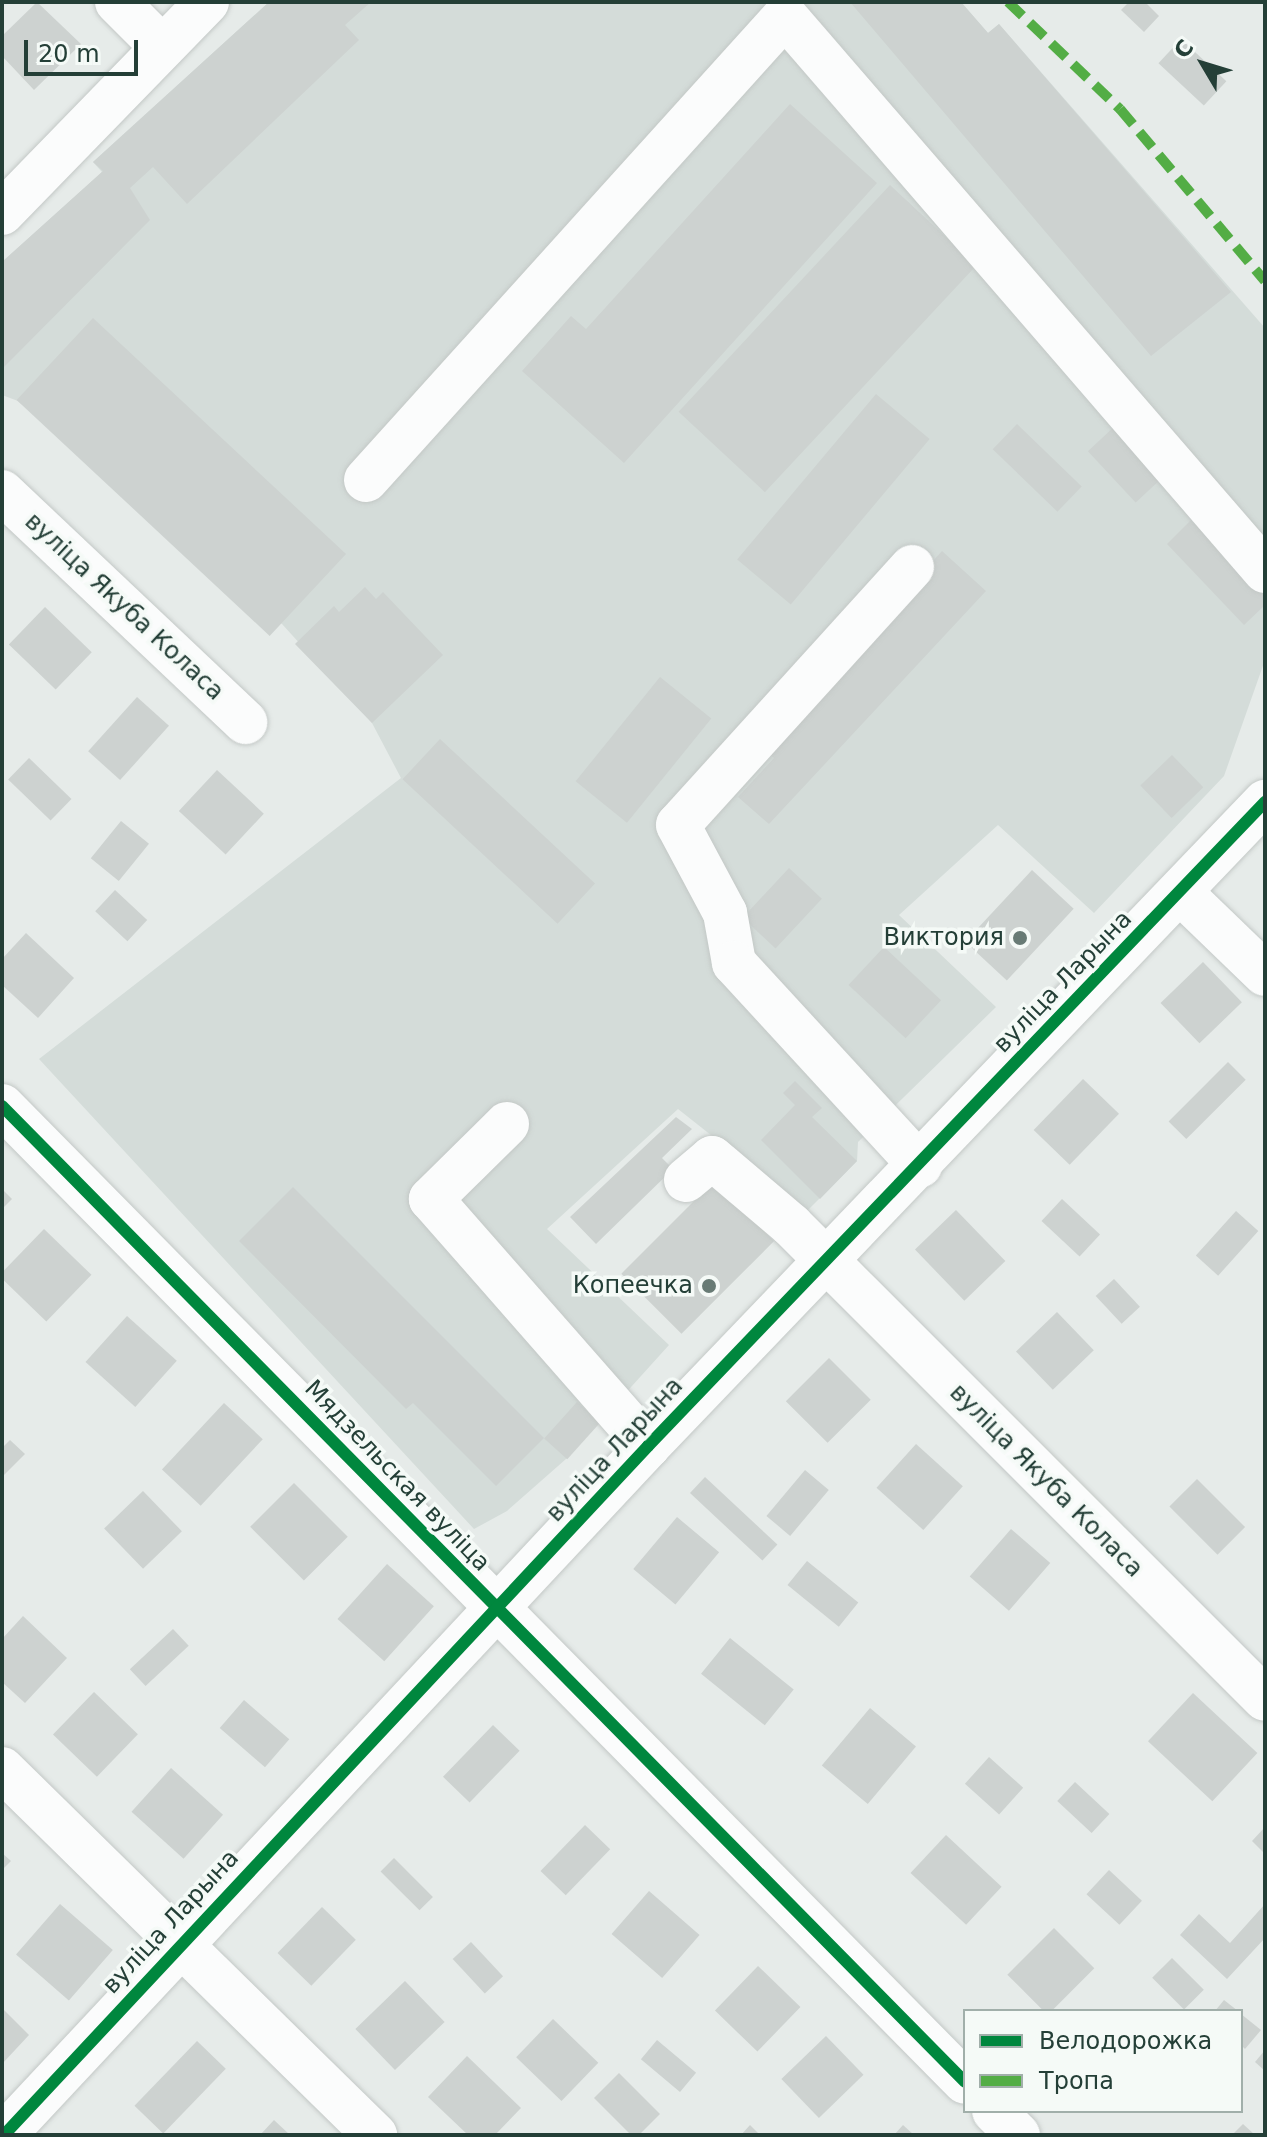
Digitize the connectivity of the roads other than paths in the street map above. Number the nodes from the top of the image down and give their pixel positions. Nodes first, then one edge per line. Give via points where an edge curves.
1 (117, 2) edge
2 (207, 2) edge
3 (162, 47) junction
4 (2, 213) edge
5 (366, 480) dead end
6 (2, 492) edge
7 (912, 567) dead end
8 (1265, 571) edge
9 (245, 722) dead end
10 (1265, 802) edge
11 (1180, 892) junction
12 (1265, 974) edge
13 (2, 1106) edge
14 (507, 1124) dead end
15 (920, 1165) junction
16 (686, 1180) dead end
17 (827, 1263) junction
18 (648, 1446) junction
19 (497, 1609) junction
20 (1265, 1699) edge
21 (2, 1769) edge
22 (180, 1942) junction
23 (963, 2080) edge
24 (996, 2113) edge
25 (4, 2135) edge
26 (375, 2135) edge
27 (1018, 2135) edge

1 - 3 street
2 - 3 street
3 - 4 street
5 - 8 street via 785,16
6 - 9 street, вуліца Якуба Коласа
7 - 15 street via 678,825 725,913 734,963
10 - 11 street, вуліца Ларына
11 - 12 street
11 - 15 street, вуліца Ларына
13 - 19 street, Мядзельская вуліца
14 - 18 street via 431,1199
15 - 17 street, вуліца Ларына
16 - 17 street, вуліца Якуба Коласа via 712,1158
17 - 18 street, вуліца Ларына
17 - 20 street, вуліца Якуба Коласа
18 - 19 street, вуліца Ларына
19 - 22 street, вуліца Ларына
19 - 23 street, Мядзельская вуліца
21 - 22 street
22 - 25 street, вуліца Ларына
22 - 26 street
24 - 27 street

